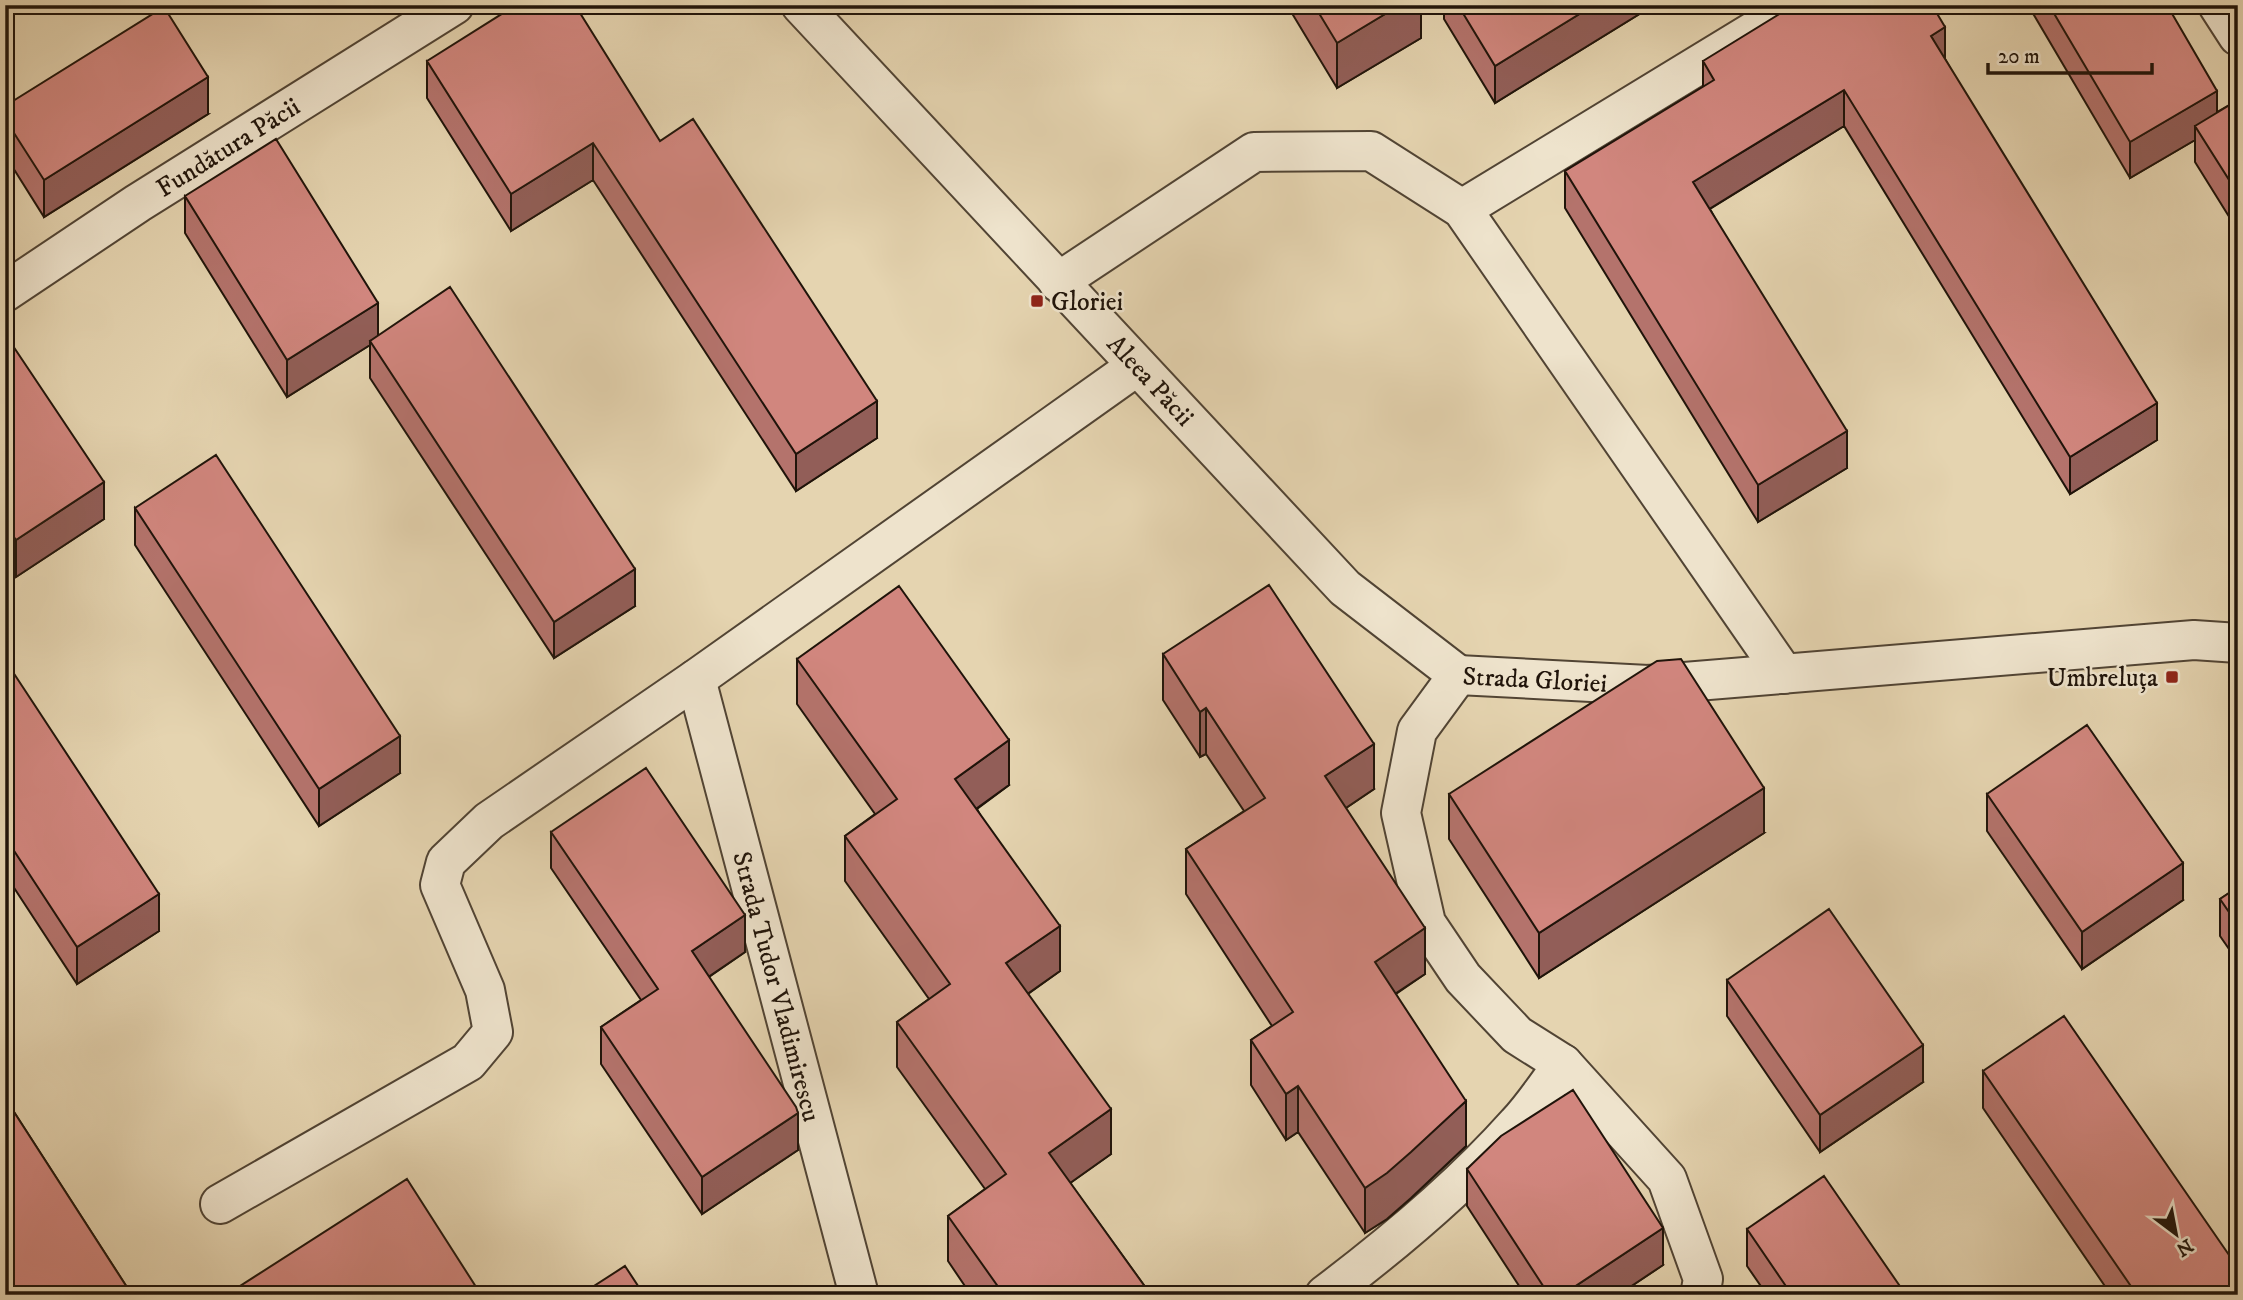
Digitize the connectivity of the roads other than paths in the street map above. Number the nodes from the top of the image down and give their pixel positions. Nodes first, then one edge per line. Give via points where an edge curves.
1 (454, 5) edge
2 (801, 5) edge
3 (1797, 5) edge
4 (2218, 5) edge
5 (2238, 36) edge
6 (1462, 209) junction
7 (1058, 282) junction
8 (5, 292) edge
9 (1137, 366) junction
10 (2238, 643) edge
11 (1784, 674) junction
12 (1458, 675) junction
13 (696, 680) junction
14 (1563, 1064) junction
15 (220, 1204) dead end
16 (859, 1295) edge
17 (1325, 1295) edge
18 (1700, 1295) edge

1 - 8 street, Fundătura Păcii
2 - 7 street, Aleea Păcii
3 - 6 street
4 - 5 street
6 - 7 street via 1371,151 1254,152
6 - 11 street
7 - 9 street, Aleea Păcii
9 - 12 street, Aleea Păcii via 1345,588
9 - 13 street
10 - 11 street, Strada Gloriei via 2194,640
11 - 12 street, Strada Gloriei via 1648,685
12 - 14 street, Strada Gloriei via 1417,731 1401,813 1426,923 1463,978 1517,1035
13 - 15 street via 489,821 446,862 440,885 485,989 493,1032 468,1062
13 - 16 street, Strada Tudor Vladimirescu
14 - 17 street via 1519,1123 1448,1194
14 - 18 street, Strada Gloriei via 1667,1179 1703,1279

